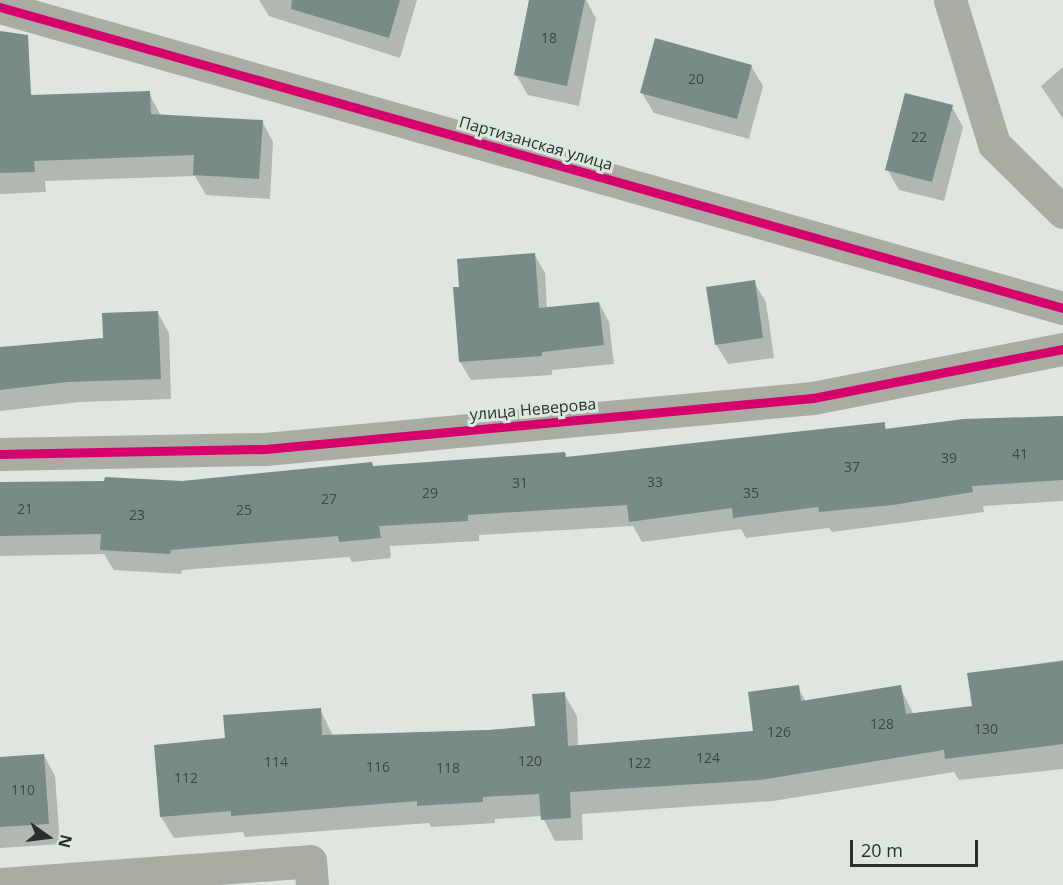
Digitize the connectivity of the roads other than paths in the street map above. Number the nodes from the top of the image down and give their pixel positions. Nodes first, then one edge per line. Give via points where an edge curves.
1 (950, 0) edge
2 (0, 8) edge
3 (1063, 212) edge
4 (1063, 308) edge
5 (1063, 349) edge
6 (0, 454) edge
7 (0, 884) edge
8 (312, 885) edge

1 - 3 street via 994,144
2 - 4 street, Партизанская улица
5 - 6 street, улица Неверова via 813,398 265,449
7 - 8 street via 310,861

